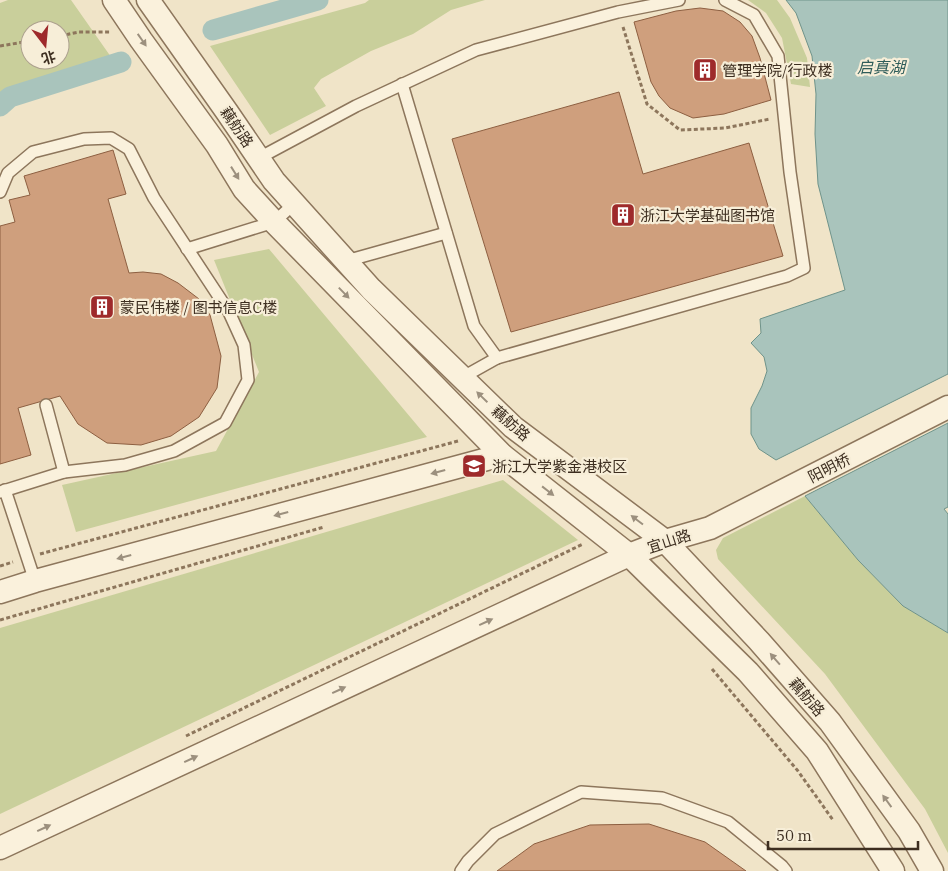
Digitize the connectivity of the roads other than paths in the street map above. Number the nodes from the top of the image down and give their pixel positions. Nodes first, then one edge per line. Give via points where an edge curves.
1 (114, 0) edge
2 (148, 0) edge
3 (679, 0) edge
4 (725, 0) edge
5 (402, 84) junction
6 (259, 158) junction
7 (0, 192) edge
8 (294, 204) junction
9 (274, 222) junction
10 (446, 233) junction
11 (187, 249) junction
12 (346, 261) junction
13 (497, 358) junction
14 (464, 379) junction
15 (46, 406) dead end
16 (948, 407) edge
17 (502, 455) junction
18 (64, 472) junction
19 (3, 491) edge
20 (710, 528) joint
21 (665, 541) junction
22 (629, 555) junction
23 (35, 581) junction
24 (0, 592) edge
25 (0, 848) edge
26 (888, 869) edge
27 (461, 871) edge
28 (786, 871) edge
29 (932, 871) edge

1 -> 9 street, 藕舫路 via 217,145 244,189
2 - 6 street, 藕舫路
3 - 5 lane via 618,12 476,50
4 - 13 lane via 754,15 778,56 804,268 787,276
5 - 6 lane
5 - 10 lane
6 - 8 street, 藕舫路
7 - 11 lane via 8,173 33,152 84,139 111,138 129,149 154,198
8 - 9 lane
8 - 12 street, 藕舫路
9 - 11 lane
9 -> 17 street, 藕舫路
10 - 12 lane
10 - 13 lane via 474,326
11 - 18 lane via 229,312 244,345 248,380 230,415 225,423 174,451 125,465
12 - 14 street, 藕舫路
13 - 14 lane
21 -> 14 street, 藕舫路 via 513,427
15 - 18 lane
16 - 20 street, 阳明桥
17 -> 22 street, 藕舫路
17 -> 23 street
18 - 19 lane
19 - 23 lane
20 - 21 street, 宜山路
21 - 22 street, 宜山路
29 -> 21 street, 藕舫路 via 909,831 830,722 759,640
25 -> 22 street, 宜山路
22 - 26 street, 藕舫路 via 748,672 817,751
23 - 24 street
27 - 28 lane via 495,834 581,792 662,798 728,822

